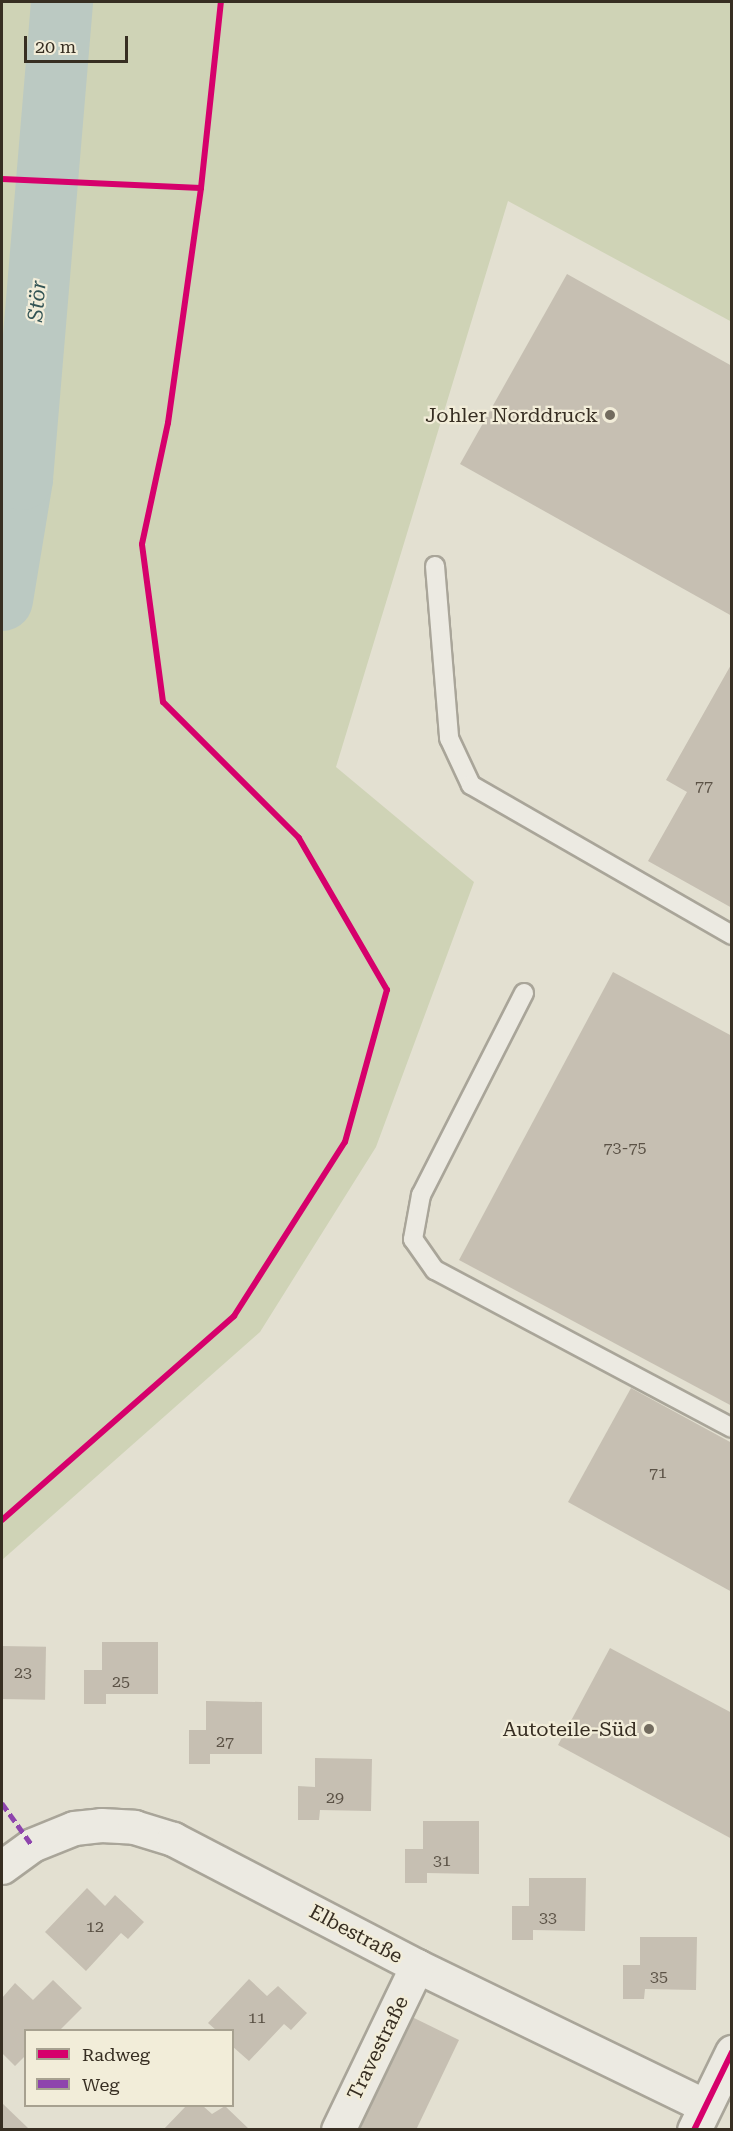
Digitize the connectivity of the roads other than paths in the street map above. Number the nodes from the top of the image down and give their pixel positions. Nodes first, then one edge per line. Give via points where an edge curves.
1 (435, 566) dead end
2 (732, 935) edge
3 (524, 993) dead end
4 (732, 1428) edge
5 (2, 1867) edge
6 (417, 1966) junction
7 (732, 2052) edge
8 (700, 2118) edge
9 (338, 2130) edge

1 - 2 lane via 449,738 471,785
3 - 4 lane via 421,1194 413,1239 435,1270
5 - 6 street, Elbestraße via 52,1835 101,1825 134,1827 173,1839
6 - 8 street, Elbestraße
6 - 9 street, Travestraße
7 - 8 street

